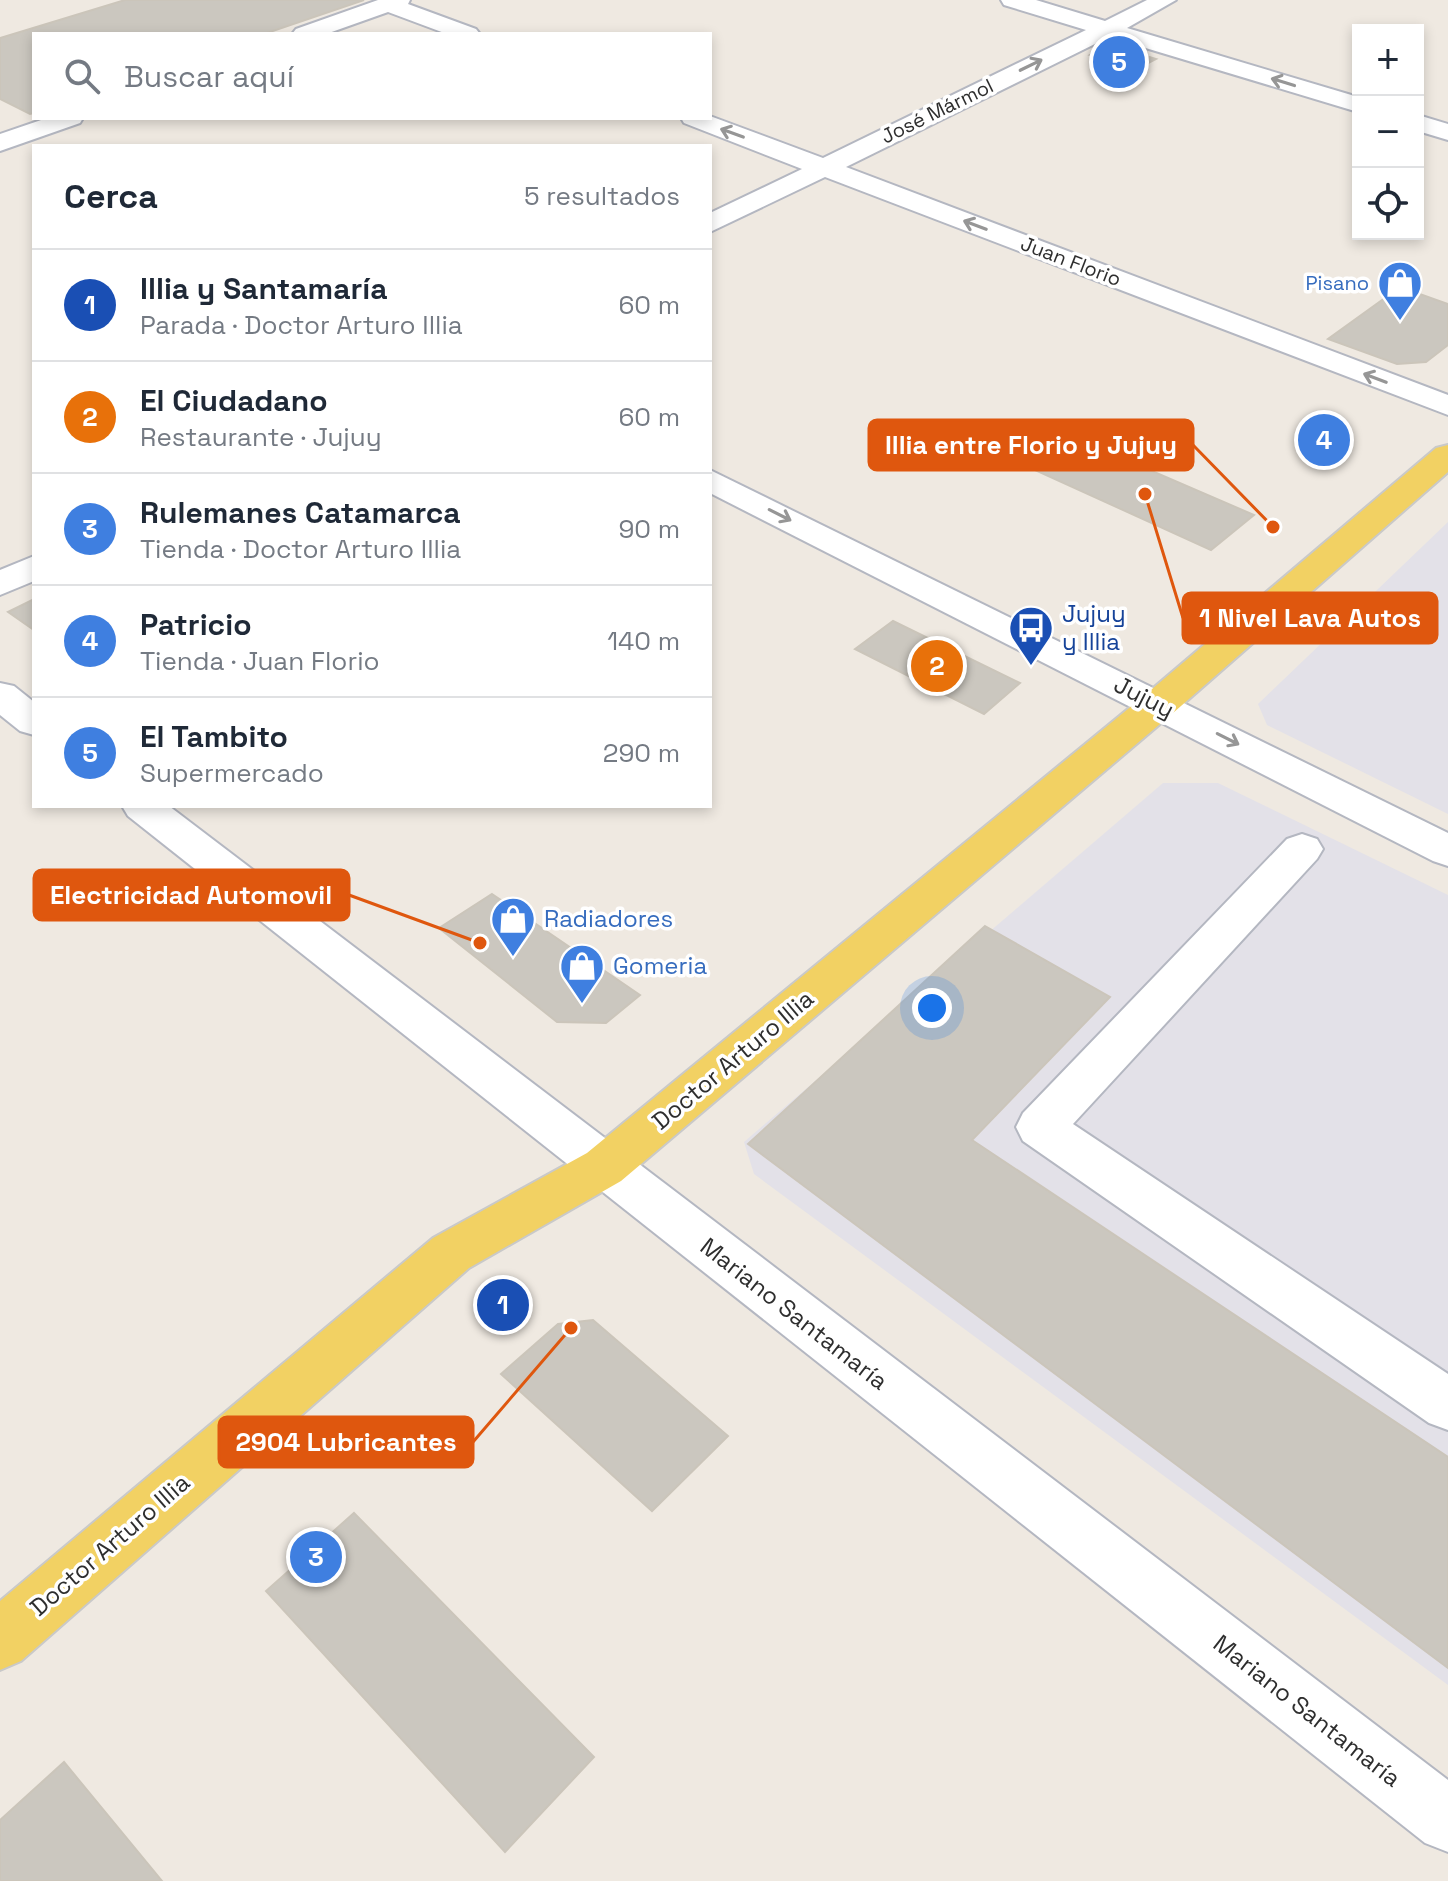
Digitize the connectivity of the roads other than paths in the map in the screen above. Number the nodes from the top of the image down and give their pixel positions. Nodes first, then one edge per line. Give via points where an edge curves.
1 (1012, 0) edge
2 (1165, 0) edge
3 (393, 2) edge
4 (1106, 28) junction
5 (310, 32) edge
6 (463, 32) edge
7 (1352, 103) edge
8 (65, 120) edge
9 (698, 120) edge
10 (1424, 125) edge
11 (1448, 132) edge
12 (14, 138) edge
13 (824, 167) junction
14 (712, 223) edge
15 (1448, 406) edge
16 (1448, 455) edge
17 (712, 481) edge
18 (32, 568) edge
19 (0, 584) edge
20 (0, 695) edge
21 (1159, 704) junction
22 (32, 720) edge
23 (145, 808) edge
24 (1302, 849) dead end
25 (1448, 851) edge
26 (604, 1167) junction
27 (1448, 1405) edge
28 (0, 1640) edge
29 (1448, 1820) edge

1 - 4 street
2 - 4 street, José Mármol
3 - 5 street
3 - 6 street
7 -> 4 street
13 -> 4 street, José Mármol
8 - 12 street
13 -> 9 street, Juan Florio
10 - 11 street
13 - 14 street, José Mármol
15 -> 13 street, Juan Florio
16 - 21 main road, Doctor Arturo Illia
17 -> 21 street, Jujuy
18 - 19 street
20 - 22 street
21 -> 25 street, Jujuy
21 - 26 main road, Doctor Arturo Illia
23 - 26 street, Mariano Santamaría
24 - 27 street via 1040,1127
26 - 28 main road, Doctor Arturo Illia via 451,1253
26 - 29 street, Mariano Santamaría

